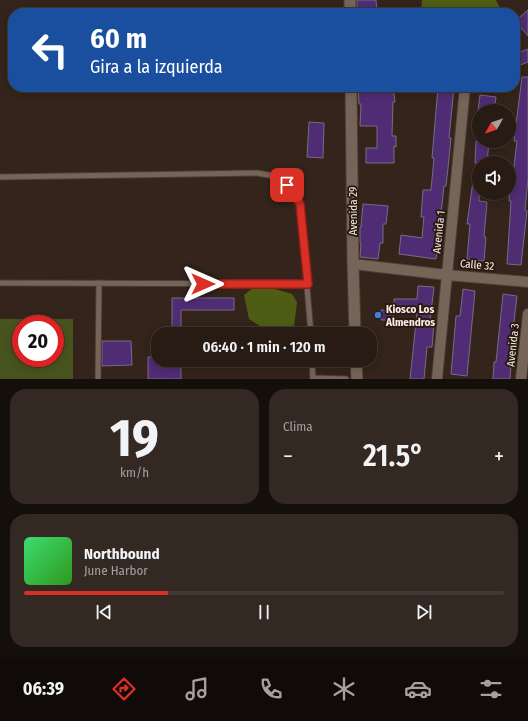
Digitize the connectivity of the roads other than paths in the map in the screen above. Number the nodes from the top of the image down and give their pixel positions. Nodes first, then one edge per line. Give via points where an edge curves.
1 (351, 92) edge
2 (465, 92) edge
3 (0, 177) edge
4 (353, 264) junction
5 (447, 275) junction
6 (528, 282) edge
7 (0, 283) edge
8 (98, 283) junction
9 (308, 284) junction
10 (528, 314) edge
11 (311, 327) edge
12 (355, 327) edge
13 (312, 367) edge
14 (356, 367) edge
15 (313, 378) edge
16 (98, 379) edge
17 (346, 379) edge
18 (357, 379) edge
19 (437, 379) edge
20 (521, 379) edge

1 - 4 main road, Avenida 29
2 - 5 street, Avenida 1
3 - 9 lane via 257,172 274,176 287,185 300,204
4 - 5 street, Calle 32
4 - 12 main road, Avenida 29
5 - 6 street, Calle 32
5 - 19 street, Avenida 1
7 - 8 lane
8 - 9 lane
8 - 16 lane
9 - 11 lane
10 - 20 street, Avenida 3
13 - 15 lane
14 - 18 main road
15 - 17 lane

